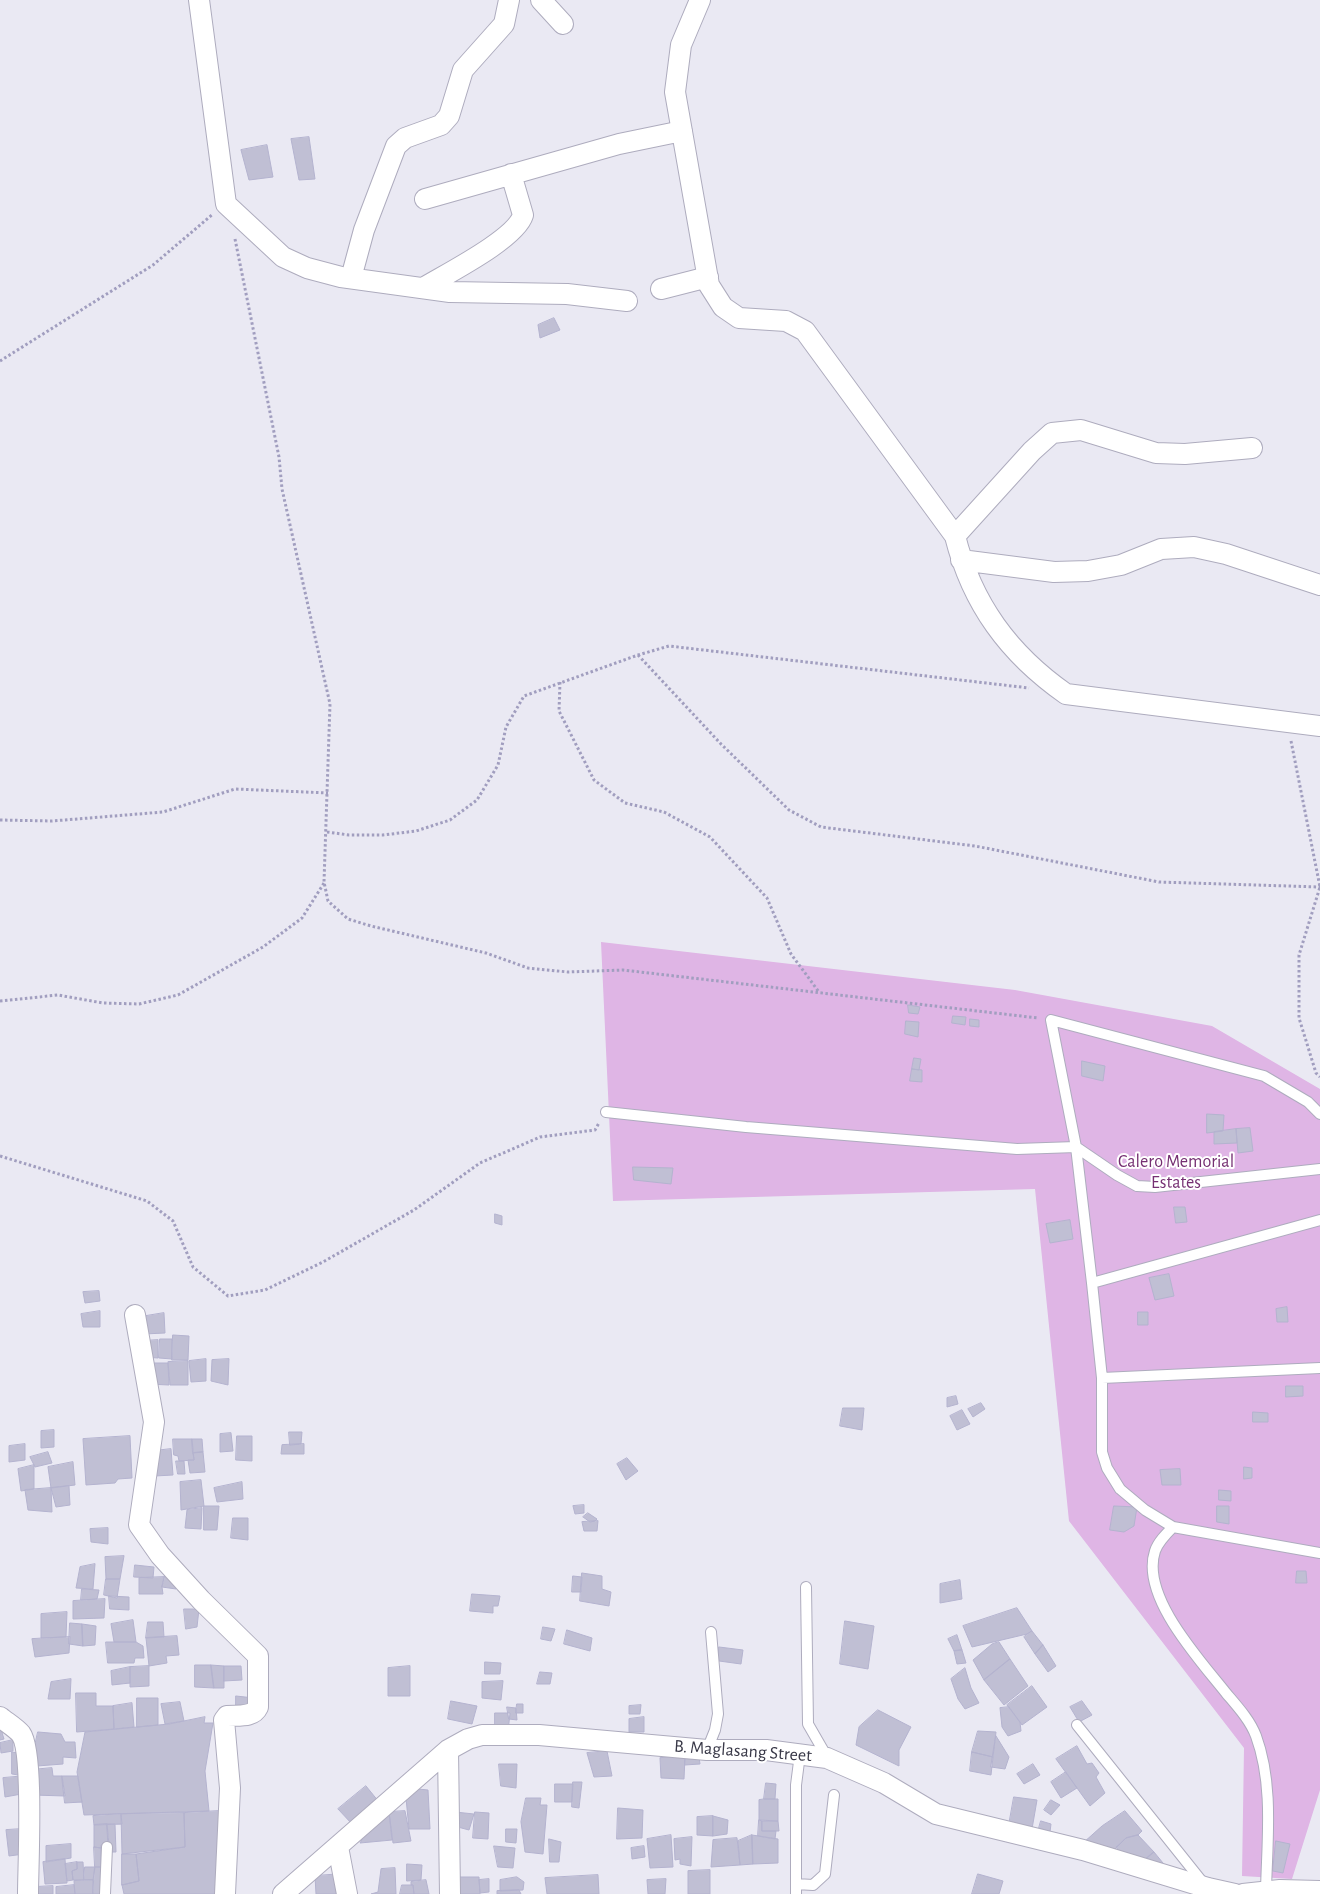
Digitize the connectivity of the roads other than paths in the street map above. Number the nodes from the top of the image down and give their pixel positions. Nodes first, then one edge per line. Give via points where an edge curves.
1 (199, 0) edge
2 (509, 0) edge
3 (541, 0) edge
4 (700, 0) edge
5 (563, 24) dead end
6 (682, 131) junction
7 (511, 174) junction
8 (425, 199) dead end
9 (708, 277) junction
10 (351, 278) junction
11 (423, 288) junction
12 (661, 289) dead end
13 (627, 301) dead end
14 (1252, 448) dead end
15 (955, 536) junction
16 (961, 560) junction
17 (1320, 585) edge
18 (1320, 726) edge
19 (606, 1112) road end
20 (1320, 1114) edge
21 (1076, 1147) junction
22 (1320, 1169) edge
23 (1320, 1220) edge
24 (1092, 1283) junction
25 (135, 1315) dead end
26 (1320, 1368) edge
27 (1102, 1378) junction
28 (1172, 1527) junction
29 (1320, 1553) edge
30 (806, 1587) dead end
31 (711, 1632) dead end
32 (0, 1717) edge
33 (1077, 1725) dead end
34 (448, 1750) junction
35 (707, 1750) junction
36 (800, 1754) junction
37 (828, 1758) junction
38 (834, 1795) dead end
39 (107, 1847) dead end
40 (338, 1847) junction
41 (1208, 1888) junction
42 (796, 1889) edge
43 (1266, 1891) junction
44 (1320, 1891) edge
45 (28, 1894) edge
46 (106, 1894) edge
47 (225, 1894) edge
48 (283, 1894) edge
49 (347, 1894) edge
50 (450, 1894) edge
51 (1235, 1894) edge
52 (1242, 1894) edge

1 - 10 street via 226,204 283,257 307,268
2 - 10 street via 504,24 463,70 449,116 441,125 406,138 396,146 364,230
3 - 5 street
4 - 6 street via 680,45 675,92
6 - 7 street via 619,144
6 - 9 street
7 - 8 street
7 - 11 street via 523,215 517,226 498,242
9 - 12 street
9 - 15 street via 709,285 723,307 739,318 786,321 805,331
10 - 11 street
11 - 13 street via 450,292 567,294
14 - 15 street via 1185,454 1156,453 1080,430 1052,433
15 - 16 street
16 - 17 street via 1054,572 1088,571 1121,565 1161,549 1194,547 1226,554
16 - 18 street via 981,606 1014,650 1038,674 1066,694
19 - 21 lane via 1017,1149
20 - 21 lane via 1308,1102 1264,1076 1051,1020
21 - 22 lane via 1137,1186 1155,1187
21 - 24 lane
23 - 24 lane
24 - 27 lane
25 - 47 street via 154,1422 139,1525 160,1555 195,1594 258,1656 256,1712 227,1716 224,1720 230,1788
26 - 27 lane
27 - 28 lane via 1101,1434 1107,1468 1120,1489
28 - 29 lane
28 - 43 lane via 1154,1553 1153,1574 1158,1595 1199,1660 1256,1734 1268,1806
30 - 37 lane via 808,1724
31 - 35 lane via 718,1714
32 - 45 street via 21,1734 26,1749 29,1776
33 - 41 lane
34 - 35 street, B. Maglasang Street via 482,1735 539,1735
34 - 40 street, B. Maglasang Street
34 - 50 street
35 - 36 street, B. Maglasang Street via 766,1750
36 - 37 street, B. Maglasang Street
36 - 42 lane via 796,1785
37 - 41 street, B. Maglasang Street via 884,1782 936,1814 1083,1850
38 - 42 lane via 825,1874 812,1885
39 - 46 lane
40 - 48 street, B. Maglasang Street
40 - 49 street
41 - 51 street, B. Maglasang Street
43 - 44 street
43 - 52 street

